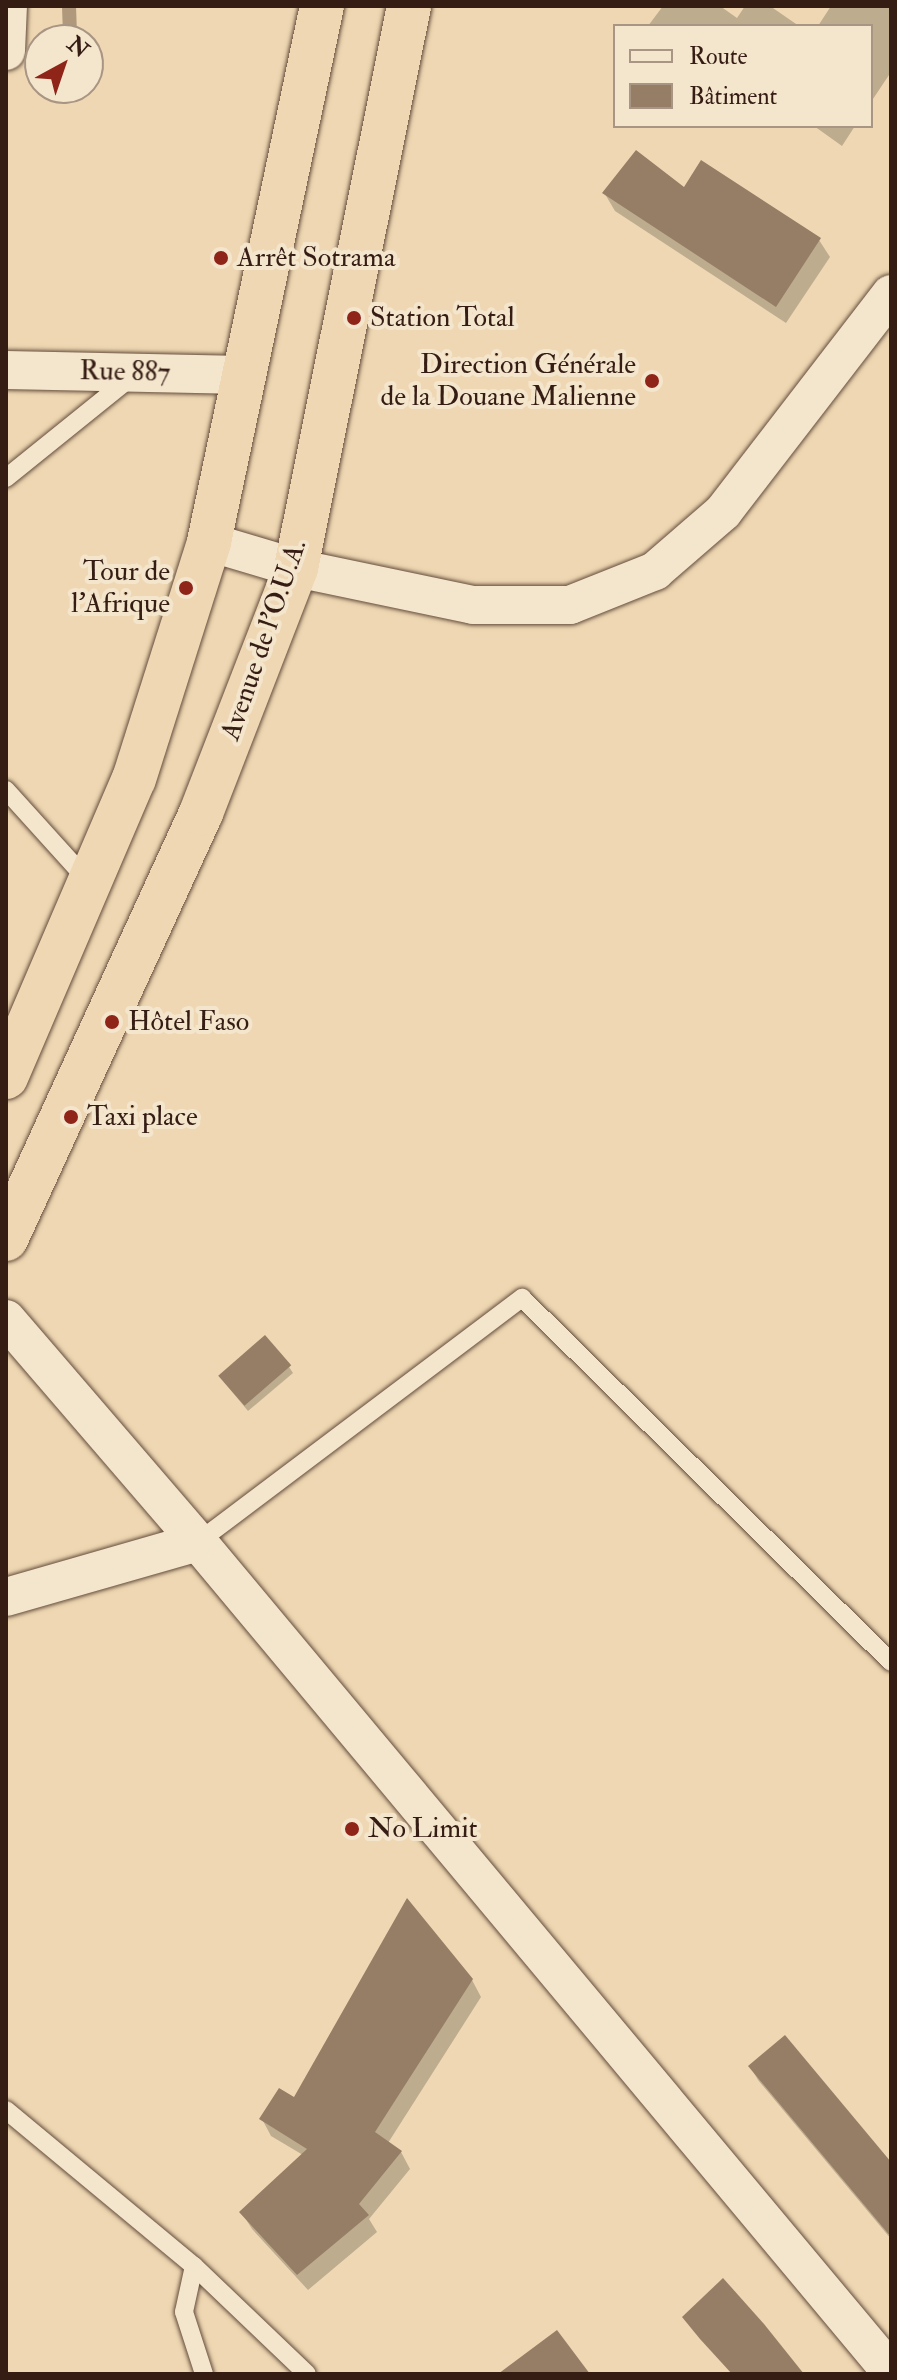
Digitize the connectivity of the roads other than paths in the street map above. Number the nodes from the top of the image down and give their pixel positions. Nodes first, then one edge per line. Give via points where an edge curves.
1 (8, 6) edge
2 (322, 6) edge
3 (409, 6) edge
4 (6, 51) edge
5 (891, 294) edge
6 (6, 370) edge
7 (136, 373) junction
8 (244, 375) junction
9 (6, 478) edge
10 (209, 542) junction
11 (296, 568) junction
12 (6, 790) edge
13 (89, 882) junction
14 (6, 1077) edge
15 (6, 1239) edge
16 (6, 1319) edge
17 (198, 1542) junction
18 (6, 1597) edge
19 (891, 1662) edge
20 (6, 2110) edge
21 (194, 2266) junction
22 (877, 2331) edge
23 (891, 2372) edge
24 (204, 2374) edge
25 (307, 2374) edge

1 - 4 street
2 - 8 highway
3 - 11 highway, Avenue de l'O.U.A.
5 - 11 street via 723,512 655,571 570,605 473,605
6 - 7 street, Rue 887
7 - 8 street, Rue 887
7 - 9 lane
8 - 10 highway
10 - 11 street
10 - 13 highway via 134,779
11 - 15 highway, Avenue de l'O.U.A. via 201,813
12 - 13 lane
13 - 14 highway
16 - 17 street
17 - 18 street
17 - 19 lane via 522,1298
17 - 22 street
20 - 21 lane
21 - 24 lane via 184,2312
21 - 25 lane
22 - 23 street

